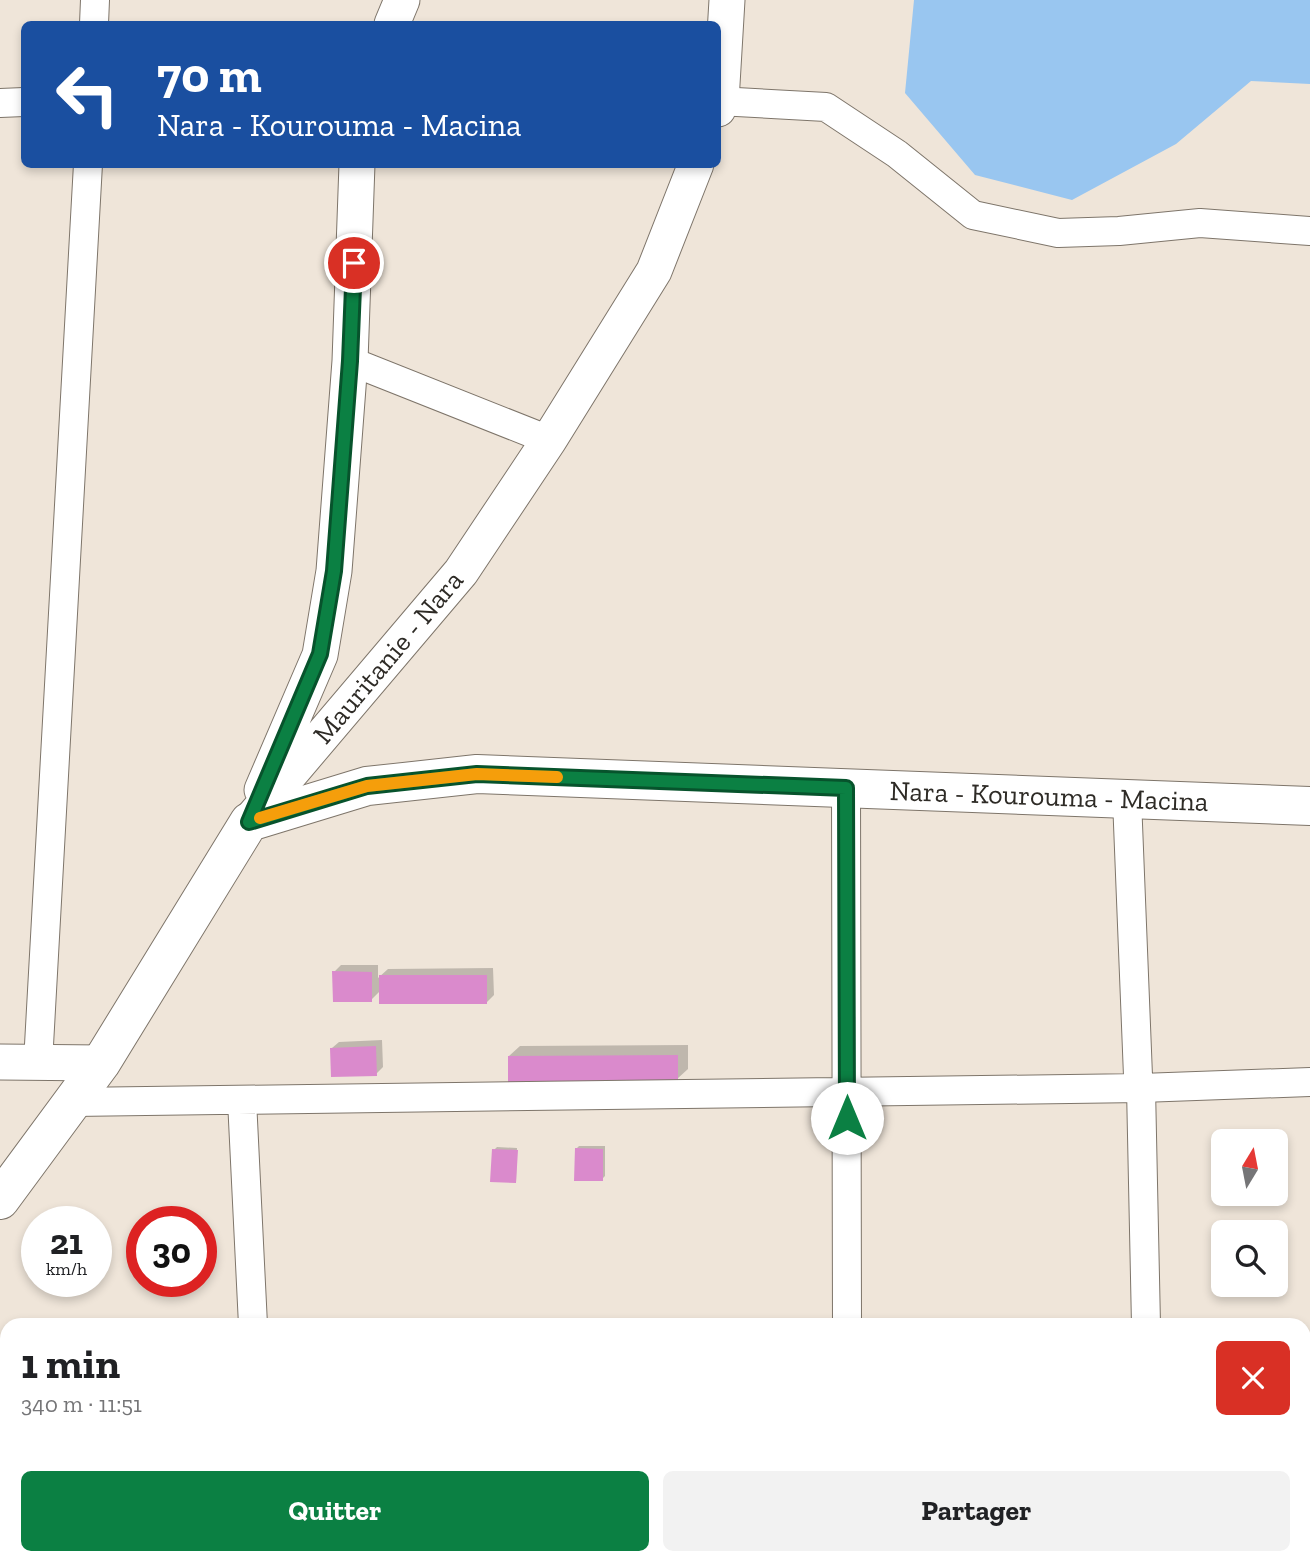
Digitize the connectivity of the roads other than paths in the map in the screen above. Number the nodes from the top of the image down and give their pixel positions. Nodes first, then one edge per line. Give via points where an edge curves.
1 (95, 0) edge
2 (402, 0) edge
3 (727, 0) edge
4 (94, 21) edge
5 (393, 21) edge
6 (721, 78) edge
7 (21, 102) edge
8 (0, 103) edge
9 (721, 104) edge
10 (88, 168) edge
11 (357, 168) edge
12 (694, 168) edge
13 (1310, 231) edge
14 (350, 361) junction
15 (549, 440) junction
16 (846, 788) junction
17 (1127, 799) junction
18 (1310, 806) edge
19 (249, 822) junction
20 (0, 1062) edge
21 (37, 1063) junction
22 (101, 1063) junction
23 (1310, 1082) edge
24 (1141, 1088) junction
25 (847, 1092) junction
26 (242, 1100) junction
27 (72, 1102) junction
28 (0, 1200) edge
29 (253, 1318) edge
30 (847, 1318) edge
31 (1146, 1318) edge

1 - 4 street
2 - 5 street
3 - 6 street
7 - 8 street
9 - 13 street via 826,107 897,154 973,215 1058,233 1200,223
10 - 21 street
11 - 14 street
12 - 15 street, Mauritanie - Nara via 654,271
14 - 15 street
14 - 19 street via 334,571 320,654
15 - 19 street, Mauritanie - Nara via 461,572
16 - 17 main road, Nara - Kourouma - Macina
16 - 19 main road, Nara - Kourouma - Macina via 477,774 367,786
16 - 25 street
17 - 18 main road, Nara - Kourouma - Macina
17 - 24 street
19 - 22 main road, Mauritanie - Nara
20 - 21 street
21 - 22 street
22 - 27 main road, Mauritanie - Nara
23 - 24 street
24 - 25 street
24 - 31 street
25 - 26 street
25 - 30 street
26 - 27 street
26 - 29 street
27 - 28 main road, Mauritanie - Nara

